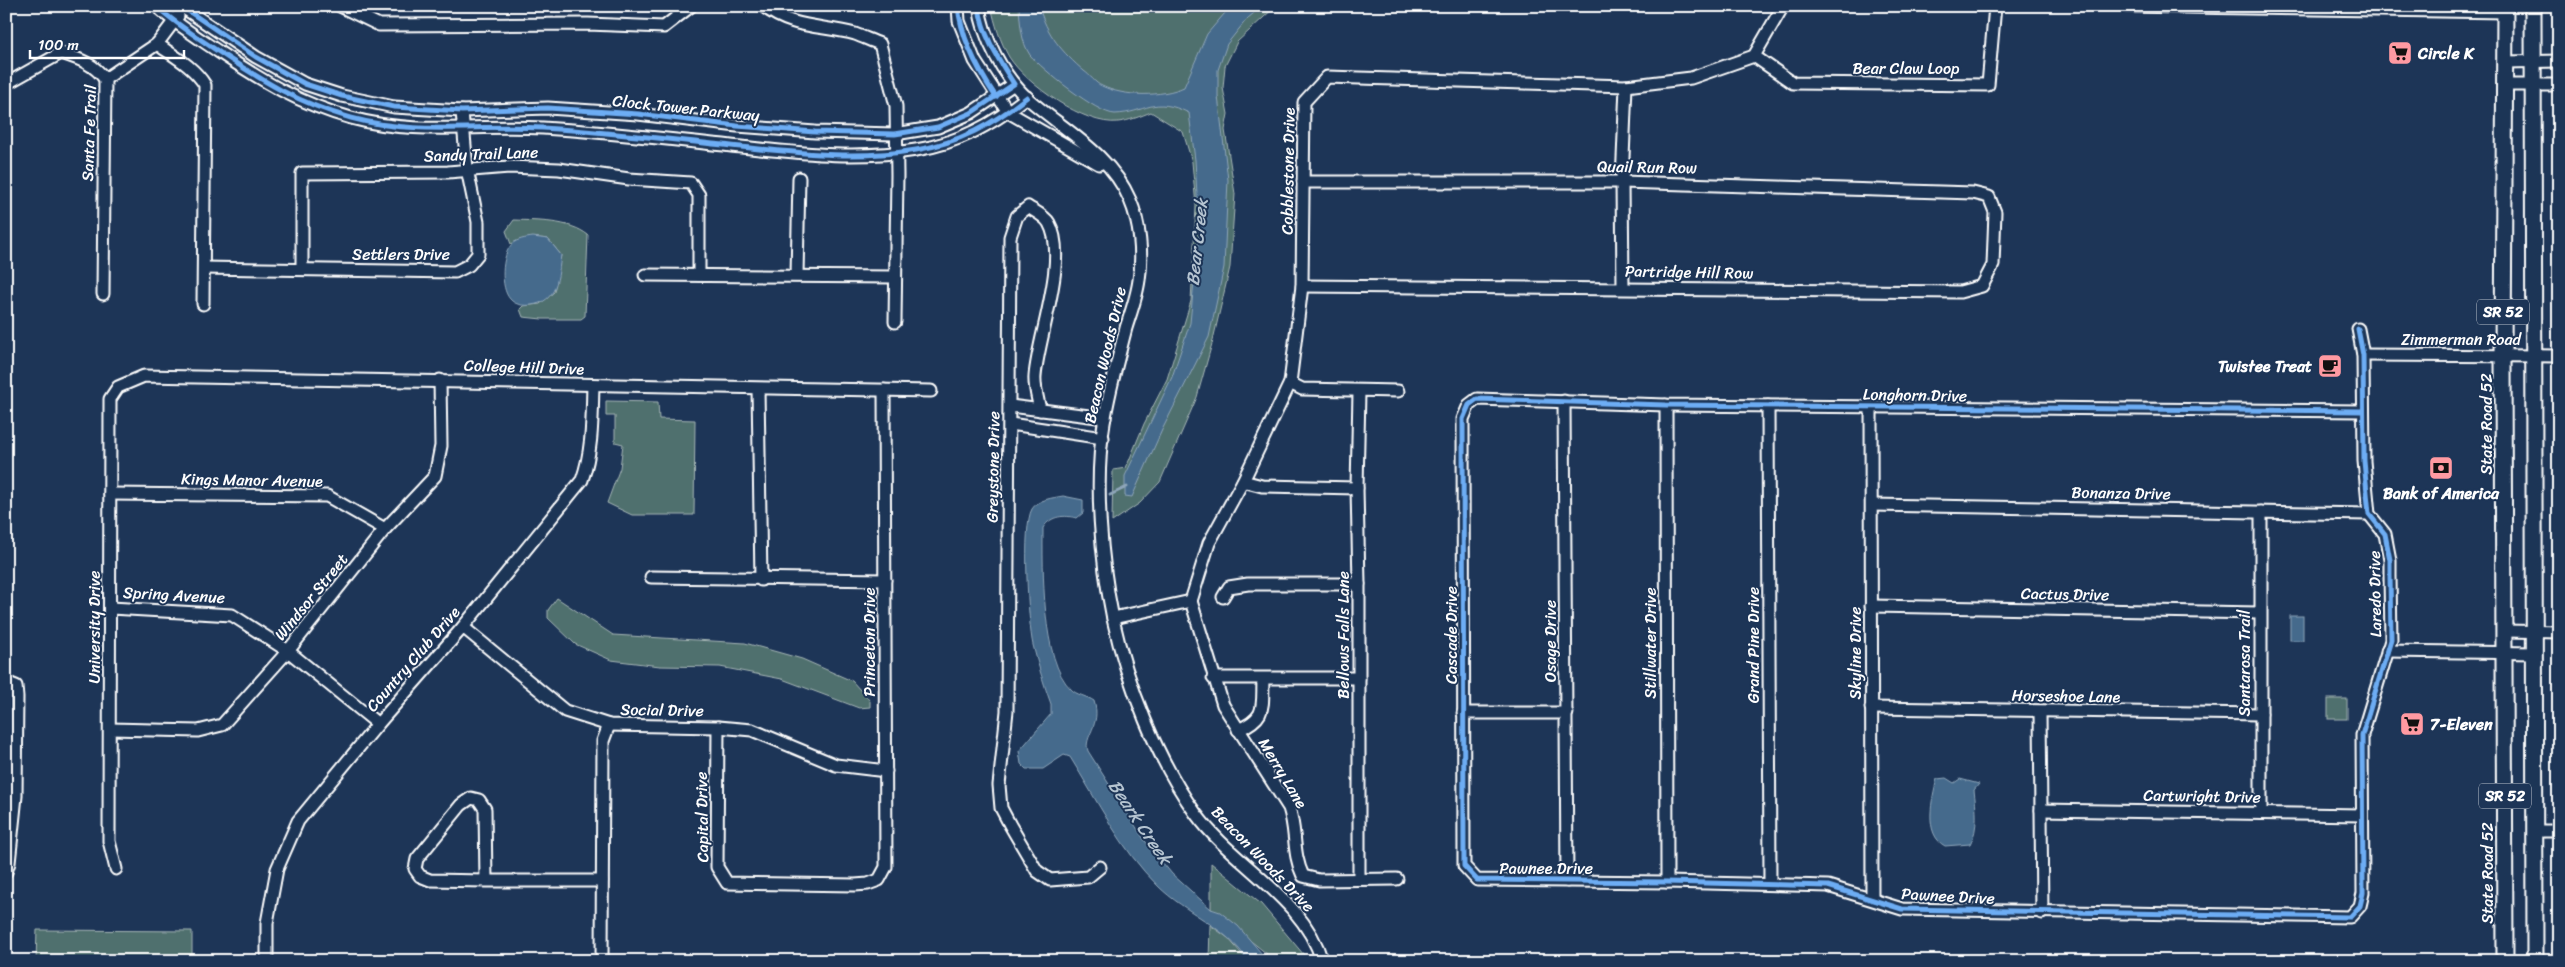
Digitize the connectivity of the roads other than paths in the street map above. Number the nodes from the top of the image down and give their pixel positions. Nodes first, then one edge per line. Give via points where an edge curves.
1 (156, 6) edge
2 (340, 6) edge
3 (691, 6) edge
4 (763, 6) edge
5 (958, 6) edge
6 (979, 6) edge
7 (1783, 6) edge
8 (1995, 6) edge
9 (2126, 6) edge
10 (2534, 6) edge
11 (182, 7) edge
12 (2251, 7) edge
13 (2362, 7) edge
14 (2505, 9) edge
15 (174, 22) junction
16 (157, 44) junction
17 (1754, 56) junction
18 (2534, 61) junction
19 (2559, 61) edge
20 (2504, 62) junction
21 (105, 78) junction
22 (6, 84) edge
23 (1014, 84) junction
24 (2504, 85) junction
25 (2534, 85) junction
26 (2559, 85) edge
27 (1626, 86) junction
28 (996, 97) junction
29 (1027, 97) junction
30 (462, 111) junction
31 (1008, 112) junction
32 (464, 130) junction
33 (895, 134) junction
34 (896, 153) junction
35 (467, 169) junction
36 (1115, 174) junction
37 (799, 178) dead end
38 (1303, 182) junction
39 (1622, 182) junction
40 (1989, 198) joint
41 (204, 268) junction
42 (302, 269) junction
43 (645, 275) dead end
44 (698, 275) junction
45 (797, 275) junction
46 (895, 277) junction
47 (1302, 286) junction
48 (1624, 288) junction
49 (103, 294) dead end
50 (203, 304) dead end
51 (895, 322) dead end
52 (2358, 329) dead end
53 (2363, 356) junction
54 (2503, 356) junction
55 (2534, 356) junction
56 (2559, 356) edge
57 (440, 380) junction
58 (1290, 383) junction
59 (593, 385) junction
60 (118, 387) joint
61 (758, 388) junction
62 (884, 390) junction
63 (932, 391) dead end
64 (1398, 391) dead end
65 (1359, 392) junction
66 (1564, 401) junction
67 (1469, 405) joint
68 (1666, 405) junction
69 (1010, 406) junction
70 (1768, 406) junction
71 (1871, 407) junction
72 (1040, 410) junction
73 (2363, 411) junction
74 (1105, 418) junction
75 (1010, 424) junction
76 (1103, 438) junction
77 (1242, 481) junction
78 (1357, 488) junction
79 (110, 494) junction
80 (1872, 505) junction
81 (2261, 512) junction
82 (2369, 514) junction
83 (386, 529) junction
84 (650, 577) dead end
85 (761, 580) junction
86 (885, 580) junction
87 (1359, 584) junction
88 (1223, 597) dead end
89 (1190, 601) junction
90 (1871, 606) junction
91 (111, 608) junction
92 (2260, 613) junction
93 (1113, 618) junction
94 (463, 627) junction
95 (2505, 631) junction
96 (2535, 632) junction
97 (2559, 632) edge
98 (288, 651) junction
99 (2387, 651) junction
100 (2505, 653) junction
101 (2535, 653) junction
102 (1214, 678) junction
103 (1359, 678) junction
104 (1263, 679) junction
105 (6, 682) edge
106 (1871, 708) junction
107 (2040, 712) junction
108 (1567, 713) junction
109 (1463, 714) junction
110 (2261, 714) junction
111 (378, 724) junction
112 (609, 726) junction
113 (718, 727) junction
114 (110, 729) junction
115 (1238, 730) junction
116 (886, 771) junction
117 (2042, 810) junction
118 (2261, 814) junction
119 (2362, 815) junction
120 (2534, 831) junction
121 (2559, 831) edge
122 (1464, 866) joint
123 (1100, 867) dead end
124 (116, 869) dead end
125 (6, 872) edge
126 (1359, 879) junction
127 (1397, 879) dead end
128 (486, 881) junction
129 (602, 881) junction
130 (1567, 881) junction
131 (1668, 882) junction
132 (868, 884) joint
133 (1770, 884) junction
134 (1872, 898) junction
135 (2042, 913) junction
136 (2350, 917) joint
137 (268, 961) edge
138 (602, 961) edge
139 (1322, 961) edge
140 (2505, 961) edge
141 (2535, 961) edge

1 - 15 street, Clock Tower Parkway
2 - 3 street via 378,25 664,27
4 - 33 street via 801,26 854,34 880,44 896,106
5 - 28 street via 960,21 975,61
6 - 23 street via 994,52
7 - 17 street
8 - 17 street, Bear Claw Loop via 1988,85 1793,83
9 - 12 street
10 - 18 main road, SR 52
11 - 15 street, Santa Fe Trail
11 - 30 street, Clock Tower Parkway via 256,57 305,84 394,107
12 - 13 street
13 - 14 street
14 - 20 main road, State Road 52 / SR 52
15 - 16 street, Santa Fe Trail
15 - 32 street, Clock Tower Parkway via 265,83 301,101 382,125
16 - 21 street, Santa Fe Trail
16 - 41 street via 189,67 204,85
17 - 27 street, Cobblestone Drive via 1691,78
18 - 19 street
18 - 20 street
18 - 25 main road, SR 52
20 - 24 main road, State Road 52 / SR 52
21 - 22 street via 98,68 85,60 61,53
21 - 49 street, Santa Fe Trail
23 - 28 street, Clock Tower Parkway
23 - 29 street, Beacon Woods Drive
24 - 25 street
24 - 54 main road, State Road 52 / SR 52
25 - 26 street
25 - 55 main road, SR 52
27 - 38 street, Cobblestone Drive via 1327,77 1304,102
27 - 39 street
28 - 31 street, Beacon Woods Drive
28 - 33 street, Clock Tower Parkway via 971,113 938,127
29 - 31 street, Clock Tower Parkway
29 - 36 street, Beacon Woods Drive via 1080,138
30 - 32 street, Settlers Drive
30 - 33 street, Clock Tower Parkway via 548,108 815,132
31 - 34 street, Clock Tower Parkway via 970,136 943,145
31 - 36 street, Beacon Woods Drive
32 - 34 street, Clock Tower Parkway via 550,129 637,135 823,155
32 - 35 street, Settlers Drive
33 - 34 street
34 - 46 street
35 - 42 street, Sandy Trail Lane via 448,172 302,172
35 - 42 street, Settlers Drive via 478,222 478,254 469,265 455,272
35 - 44 street, Sandy Trail Lane via 509,166 559,169 629,179 691,183 699,195
36 - 74 street, Beacon Woods Drive via 1130,200 1139,236 1140,280
37 - 45 street
38 - 39 street, Quail Run Row
38 - 47 street, Cobblestone Drive
39 - 40 street, Quail Run Row via 1973,192
39 - 48 street
40 - 48 street, Partridge Hill Row via 1995,212 1993,265 1982,286 1960,292
41 - 42 street, Settlers Drive
41 - 50 street
43 - 44 street
44 - 45 street
45 - 46 street
46 - 51 street
47 - 48 street, Partridge Hill Row
47 - 58 street, Cobblestone Drive
52 - 53 street
53 - 54 street, Zimmerman Road
53 - 73 street
54 - 55 street, Zimmerman Road
54 - 95 main road, State Road 52 / SR 52
55 - 56 street, Zimmerman Road
55 - 96 main road, SR 52
57 - 59 street, College Hill Drive
57 - 60 street, College Hill Drive via 144,376
57 - 83 street, Windsor Street via 441,446 435,476
58 - 65 street via 1302,388
58 - 77 street, Cobblestone Drive
59 - 61 street, College Hill Drive
59 - 94 street, Country Club Drive via 589,463 582,480
60 - 79 street, University Drive via 110,399
61 - 62 street, College Hill Drive
61 - 85 street
62 - 63 street, College Hill Drive
62 - 86 street, Princeton Drive
64 - 65 street
65 - 78 street, Bellows Falls Lane
66 - 67 street, Longhorn Drive via 1478,399
66 - 68 street, Longhorn Drive
66 - 108 street, Osage Drive
67 - 109 street, Cascade Drive via 1463,419
68 - 70 street, Longhorn Drive
68 - 131 street, Stillwater Drive
69 - 72 street
69 - 72 street, Greystone Drive via 1010,236 1017,216 1028,207 1048,220 1056,238 1051,291 1035,376
69 - 75 street, Greystone Drive
70 - 71 street, Longhorn Drive
70 - 133 street, Grand Pine Drive
71 - 73 street, Longhorn Drive
71 - 80 street, Skyline Drive
72 - 74 street
73 - 82 street
74 - 76 street, Beacon Woods Drive
75 - 76 street
75 - 123 street, Greystone Drive via 1007,711 999,785 1001,808 1037,872 1050,880 1088,877
76 - 93 street, Beacon Woods Drive via 1101,522
77 - 78 street via 1262,486
77 - 89 street, Cobblestone Drive via 1209,542
78 - 87 street, Bellows Falls Lane
79 - 83 street, Kings Manor Avenue via 327,496
79 - 91 street, University Drive
80 - 81 street, Bonanza Drive
80 - 90 street, Skyline Drive
81 - 82 street, Bonanza Drive
81 - 92 street, Santarosa Trail
82 - 99 street, Laredo Drive via 2385,534 2390,560 2390,640
83 - 98 street, Windsor Street
84 - 85 street
85 - 86 street
86 - 116 street, Princeton Drive
87 - 88 street via 1248,584 1229,587
87 - 103 street, Bellows Falls Lane
89 - 93 street
89 - 102 street, Merry Lane
90 - 92 street, Cactus Drive
90 - 106 street, Skyline Drive
91 - 98 street, Spring Avenue via 232,615
91 - 114 street, University Drive
92 - 110 street, Santarosa Trail
93 - 139 street, Beacon Woods Drive via 1125,663 1170,773 1196,814 1230,853 1297,912 1318,945
94 - 111 street, Country Club Drive
94 - 112 street, Social Drive via 565,712
95 - 96 street
95 - 100 main road, State Road 52 / SR 52
96 - 97 street
96 - 101 main road, SR 52
98 - 111 street, Spring Avenue
98 - 114 street, Windsor Street via 222,725 198,731
99 - 100 street, Laredo Drive
99 - 119 street, Laredo Drive via 2362,735
100 - 101 street, Laredo Drive
100 - 140 main road, State Road 52 / SR 52
101 - 120 main road, SR 52
102 - 104 street
102 - 115 street, Merry Lane via 1224,706
103 - 104 street
103 - 126 street, Bellows Falls Lane
104 - 115 street via 1262,709 1255,722
105 - 125 street via 16,686 17,754 15,806
106 - 107 street, Horseshoe Lane
106 - 134 street, Skyline Drive
107 - 110 street, Horseshoe Lane
107 - 117 street
108 - 109 street
108 - 130 street, Osage Drive
109 - 122 street, Cascade Drive
110 - 118 street, Santarosa Trail
111 - 137 street, Country Club Drive via 298,821 277,869 267,923
112 - 113 street, Social Drive
112 - 129 street via 603,741
113 - 116 street, Social Drive via 752,730 836,765
113 - 132 street, Capital Drive via 717,867 727,883
114 - 124 street, University Drive via 109,841
115 - 126 street, Merry Lane via 1288,808 1295,826 1295,860 1303,876 1319,880
116 - 132 street, Princeton Drive via 886,867 879,880
117 - 118 street, Cartwright Drive
117 - 135 street
118 - 119 street, Cartwright Drive
119 - 136 street, Laredo Drive via 2363,893 2360,906
120 - 121 street
120 - 141 main road, SR 52
122 - 130 street, Pawnee Drive via 1478,880
126 - 127 street, Merry Lane
128 - 128 street via 485,809 479,800 471,798 461,805 417,859 415,869 420,876 430,880
128 - 129 street
129 - 138 street
130 - 131 street, Pawnee Drive
131 - 133 street, Pawnee Drive
133 - 134 street, Pawnee Drive via 1828,886
134 - 135 street, Pawnee Drive via 1902,909
135 - 136 street, Pawnee Drive

